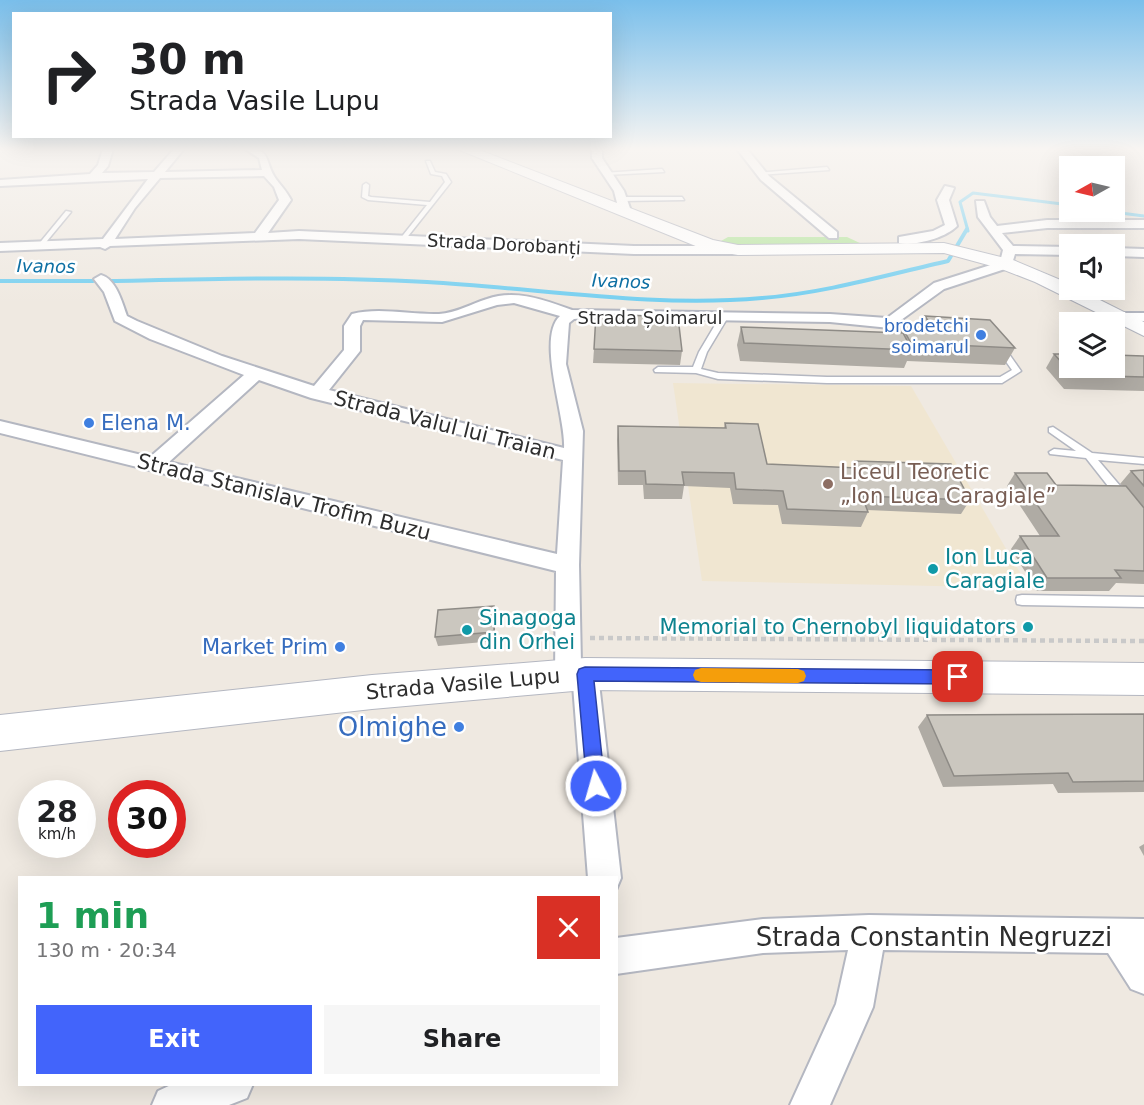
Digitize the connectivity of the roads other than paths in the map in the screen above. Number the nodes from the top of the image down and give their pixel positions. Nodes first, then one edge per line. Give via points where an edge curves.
1 (138, 201) edge
2 (285, 201) edge
3 (370, 201) edge
4 (387, 201) edge
5 (412, 201) edge
6 (434, 201) edge
7 (610, 201) edge
8 (621, 201) edge
9 (667, 201) edge
10 (792, 201) edge
11 (944, 201) edge
12 (980, 203) dead end
13 (431, 204) junction
14 (623, 205) junction
15 (68, 212) dead end
16 (1144, 224) edge
17 (667, 228) junction
18 (993, 230) junction
19 (833, 235) junction
20 (260, 236) junction
21 (403, 239) junction
22 (903, 240) junction
23 (720, 241) junction
24 (681, 243) junction
25 (861, 243) junction
26 (105, 245) junction
27 (40, 246) junction
28 (0, 247) edge
29 (944, 248) junction
30 (738, 250) junction
31 (1059, 252) edge
32 (1125, 253) edge
33 (1144, 254) edge
34 (1007, 257) junction
35 (101, 279) dead end
36 (1108, 312) edge
37 (570, 315) junction
38 (1125, 317) edge
39 (1144, 317) edge
40 (724, 318) junction
41 (1125, 320) edge
42 (1144, 330) edge
43 (992, 339) edge
44 (658, 370) dead end
45 (696, 370) junction
46 (254, 375) junction
47 (316, 394) junction
48 (0, 427) edge
49 (1053, 430) dead end
50 (1054, 452) dead end
51 (1089, 455) junction
52 (573, 456) junction
53 (1144, 461) edge
54 (153, 465) junction
55 (1130, 506) edge
56 (568, 565) junction
57 (1022, 600) dead end
58 (1144, 602) edge
59 (577, 674) junction
60 (1144, 679) edge
61 (0, 733) edge
62 (606, 876) edge
63 (869, 932) junction
64 (1131, 936) edge
65 (618, 956) edge
66 (1144, 976) edge
67 (227, 1086) edge
68 (172, 1105) edge
69 (810, 1105) edge

1 - 26 street
2 - 20 street
3 - 4 lane
5 - 13 lane
6 - 13 lane
7 - 14 street
8 - 14 street
9 - 14 lane
10 - 19 street
11 - 22 street via 951,226 937,234
12 - 18 street
13 - 21 lane
14 - 17 street
15 - 27 lane
16 - 18 street via 1059,224
17 - 23 street
17 - 24 street
18 - 34 street
19 - 23 street
19 - 25 street
20 - 21 street, Strada Dorobanți
20 - 26 street, Strada Dorobanți
21 - 24 street, Strada Dorobanți
22 - 25 street
22 - 29 street
23 - 24 street
23 - 30 street
24 - 30 street, Strada Dorobanți
25 - 29 street, Strada Dorobanți
25 - 30 street, Strada Dorobanți
26 - 27 street, Strada Dorobanți
27 - 28 street, Strada Dorobanți
29 - 34 street, Strada Dorobanți via 979,257
31 - 34 street, Strada Șoimarul
32 - 33 street
34 - 36 street, Strada Dorobanți
34 - 40 street, Strada Șoimarul via 939,286 899,325 839,318
35 - 46 street, Strada Valul lui Traian via 111,292 120,318
37 - 40 street, Strada Șoimarul
37 - 47 street, Strada Valul lui Traian via 530,301 509,299 443,318 357,317 352,326 352,351
37 - 52 street, Strada Șoimarul via 562,322 557,354 574,431
38 - 39 street
40 - 45 lane
41 - 42 street, Strada Dorobanți
43 - 45 lane via 1017,372 1002,380 827,380 718,376
44 - 45 lane
46 - 47 street, Strada Valul lui Traian
46 - 54 street
47 - 52 street, Strada Valul lui Traian
48 - 54 street, Strada Stanislav Trofim Buzu
49 - 51 lane
50 - 51 lane
51 - 53 lane
51 - 55 lane
52 - 56 street, Strada Șoimarul
54 - 56 street, Strada Stanislav Trofim Buzu
56 - 59 street, Strada Șoimarul via 568,638
57 - 58 lane
59 - 60 street, Strada Vasile Lupu
59 - 61 street, Strada Vasile Lupu
59 - 62 street, Strada Șoimarul
63 - 64 street, Strada Constantin Negruzzi
63 - 65 street, Strada Constantin Negruzzi via 763,936
63 - 69 street via 854,1007
64 - 66 street
67 - 68 street

